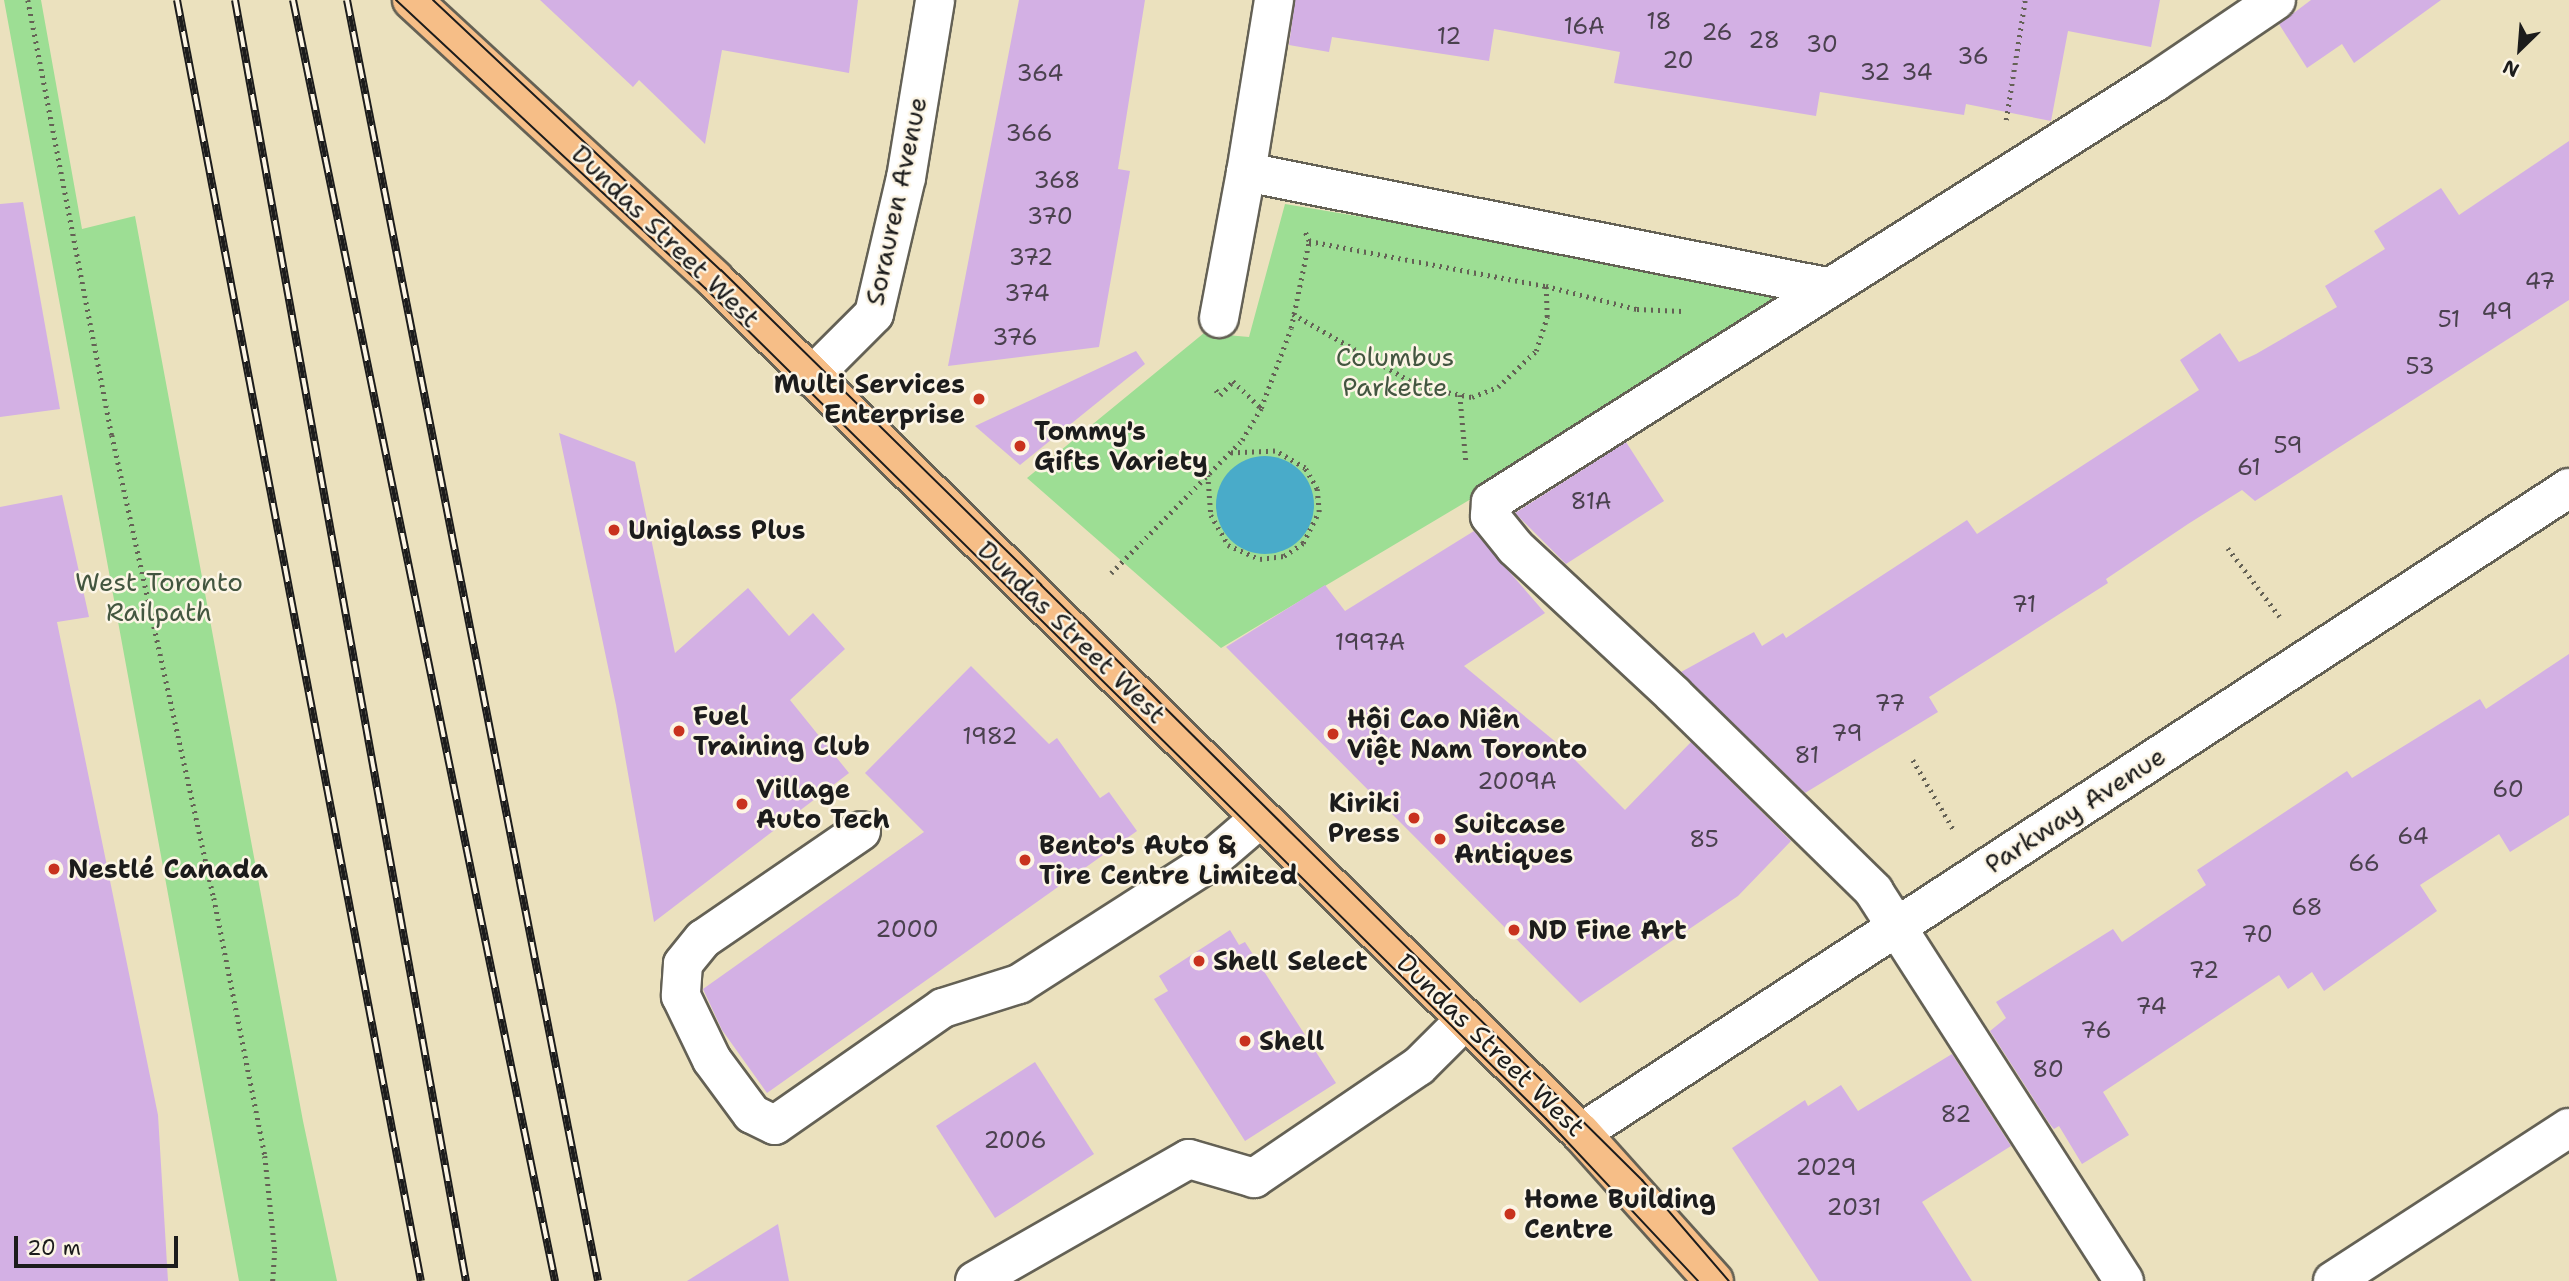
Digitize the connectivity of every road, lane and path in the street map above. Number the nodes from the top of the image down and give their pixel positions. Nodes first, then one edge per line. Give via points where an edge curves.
1 (28, 0) edge
2 (412, 0) edge
3 (935, 0) edge
4 (1274, 0) edge
5 (2025, 0) edge
6 (2276, 0) edge
7 (1246, 172) junction
8 (1997, 179) junction
9 (1299, 185) junction
10 (1546, 286) dead end
11 (1826, 287) junction
12 (1293, 314) junction
13 (1219, 318) dead end
14 (811, 377) junction
15 (1216, 390) dead end
16 (1460, 396) junction
17 (1261, 408) junction
18 (1229, 453) junction
19 (1208, 474) junction
20 (2569, 488) edge
21 (1491, 502) junction
22 (2228, 548) dead end
23 (1111, 573) dead end
24 (2287, 626) dead end
25 (1913, 760) dead end
26 (1259, 820) junction
27 (861, 831) dead end
28 (1958, 837) dead end
29 (1896, 927) junction
30 (1465, 1020) junction
31 (2569, 1128) edge
32 (1581, 1133) junction
33 (273, 1281) edge
34 (975, 1281) edge
35 (1714, 1281) edge
36 (2124, 1281) edge
37 (2333, 1281) edge

1 - 33 path via 112,435 214,898 265,1156 275,1251
2 - 14 main road, Dundas Street West via 714,279
3 - 14 street, Sorauren Avenue via 906,178 874,314
4 - 7 street
5 - 8 path
6 - 8 street via 2155,82
7 - 9 street
7 - 13 street
8 - 11 street
9 - 11 street
9 - 12 path via 1296,207 1309,241
10 - 16 path via 1543,335 1527,364 1485,394
11 - 21 street
12 - 16 path via 1398,377
12 - 17 path via 1278,373
14 - 26 main road, Dundas Street West
15 - 17 path via 1220,395 1233,381
16 - 21 path via 1467,470
17 - 18 path
18 - 19 path
18 - 19 path via 1275,451 1305,468 1317,489 1319,512 1303,543 1284,556 1260,559 1228,545 1211,515
19 - 23 path
20 - 29 street, Parkway Avenue
21 - 29 street via 1490,516 1515,547 1874,891
22 - 24 path
25 - 28 path
26 - 27 street via 1209,862 1019,984 943,1008 775,1125 752,1114 712,1060 681,996 683,964 703,939
26 - 30 main road, Dundas Street West
29 - 32 street, Parkway Avenue
29 - 36 street
30 - 32 main road, Dundas Street West
30 - 34 street via 1419,1066 1254,1178 1189,1160
31 - 37 street
32 - 35 main road, Dundas Street West

